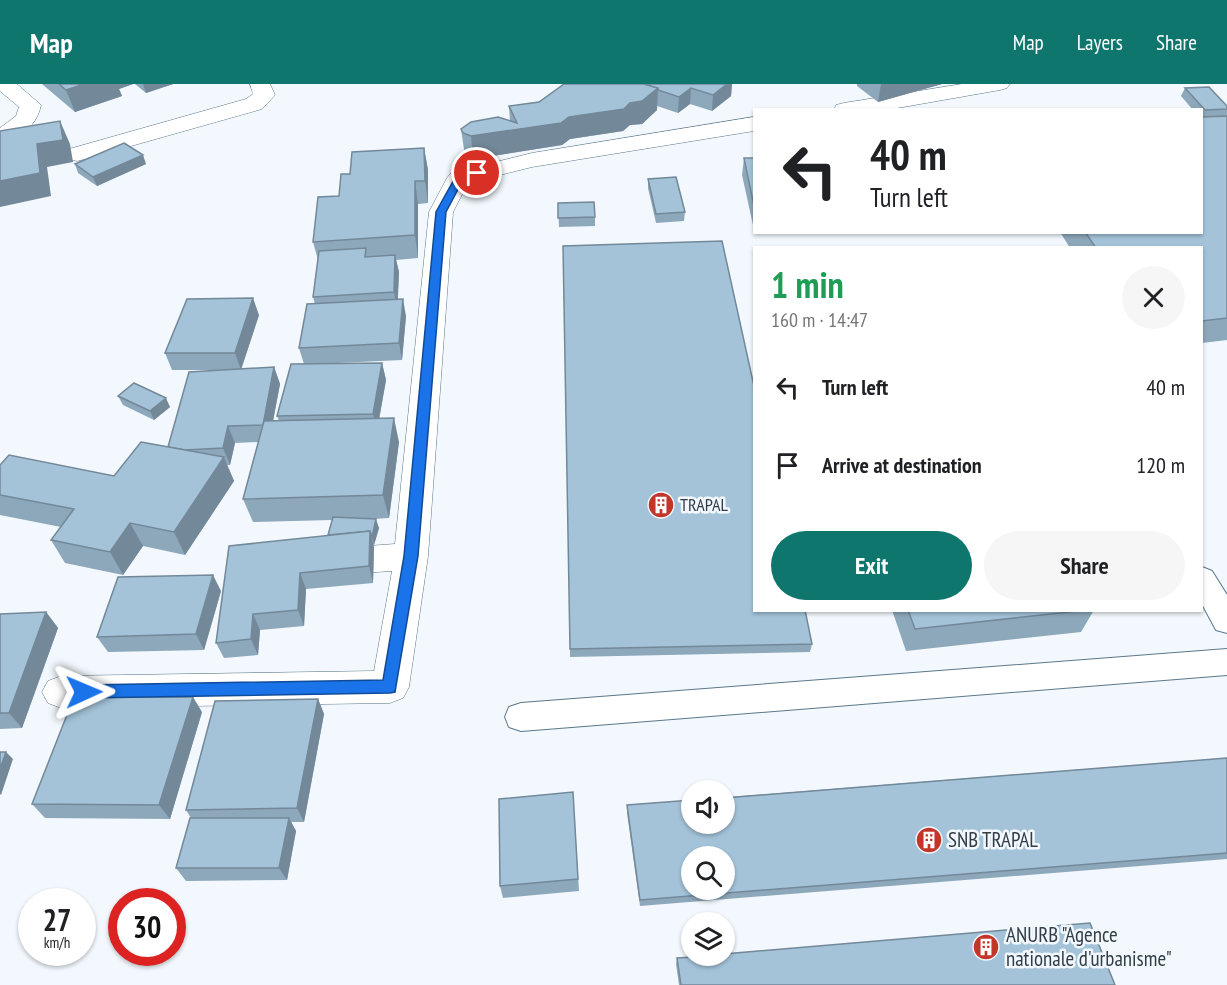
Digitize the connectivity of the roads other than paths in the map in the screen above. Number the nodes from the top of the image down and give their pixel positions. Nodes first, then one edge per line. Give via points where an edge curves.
1 (4, 84) edge
2 (260, 84) edge
3 (1000, 84) edge
4 (856, 108) edge
5 (753, 124) edge
6 (0, 136) edge
7 (77, 154) dead end
8 (411, 556) junction
9 (303, 564) edge
10 (1203, 581) edge
11 (1227, 621) edge
12 (1227, 663) edge
13 (61, 692) dead end
14 (521, 717) dead end

1 - 6 street via 30,105 29,115 20,125
2 - 7 street via 264,95 245,107
3 - 4 street
5 - 8 street via 532,160 459,178 441,212
8 - 9 street
8 - 13 street via 390,687
10 - 11 lane
12 - 14 lane

